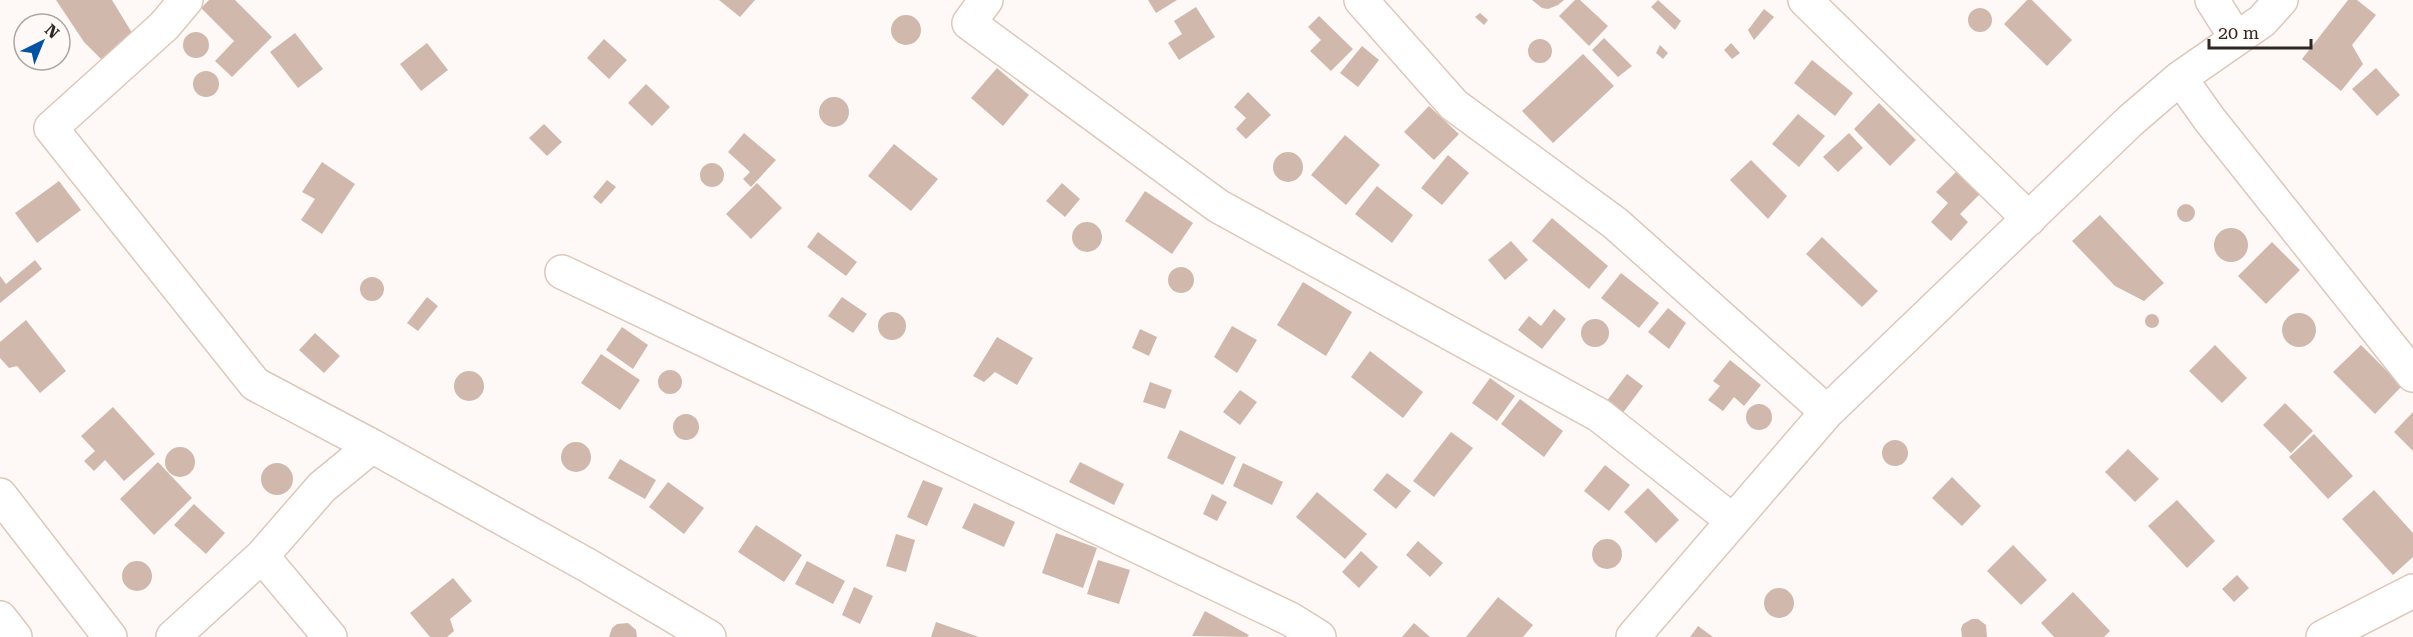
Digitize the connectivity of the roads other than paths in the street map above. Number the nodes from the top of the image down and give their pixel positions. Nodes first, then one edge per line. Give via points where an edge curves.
1 (186, 0) edge
2 (986, 0) edge
3 (1361, 0) edge
4 (1805, 0) edge
5 (2212, 0) edge
6 (2281, 0) edge
7 (2236, 38) junction
8 (2180, 78) junction
9 (2029, 219) junction
10 (562, 272) dead end
11 (2413, 375) edge
12 (1827, 412) junction
13 (372, 446) junction
14 (0, 495) edge
15 (1733, 520) junction
16 (262, 556) junction
17 (2413, 591) edge
18 (0, 618) edge
19 (15, 637) edge
20 (110, 637) edge
21 (173, 637) edge
22 (330, 637) edge
23 (709, 637) edge
24 (1319, 637) edge
25 (1633, 637) edge
26 (2323, 637) edge

1 - 13 street via 164,26 51,128 255,384
2 - 15 street via 969,23 1218,206 1599,415
3 - 12 street via 1454,105 1615,223
4 - 9 street
5 - 7 street
6 - 7 street via 2262,21
7 - 8 street
8 - 9 street
8 - 11 street
9 - 12 street
10 - 24 street via 1290,619
12 - 15 street
13 - 16 street via 322,487
13 - 23 street
14 - 20 street
15 - 25 street
16 - 21 street
16 - 22 street
17 - 26 street
18 - 19 street

